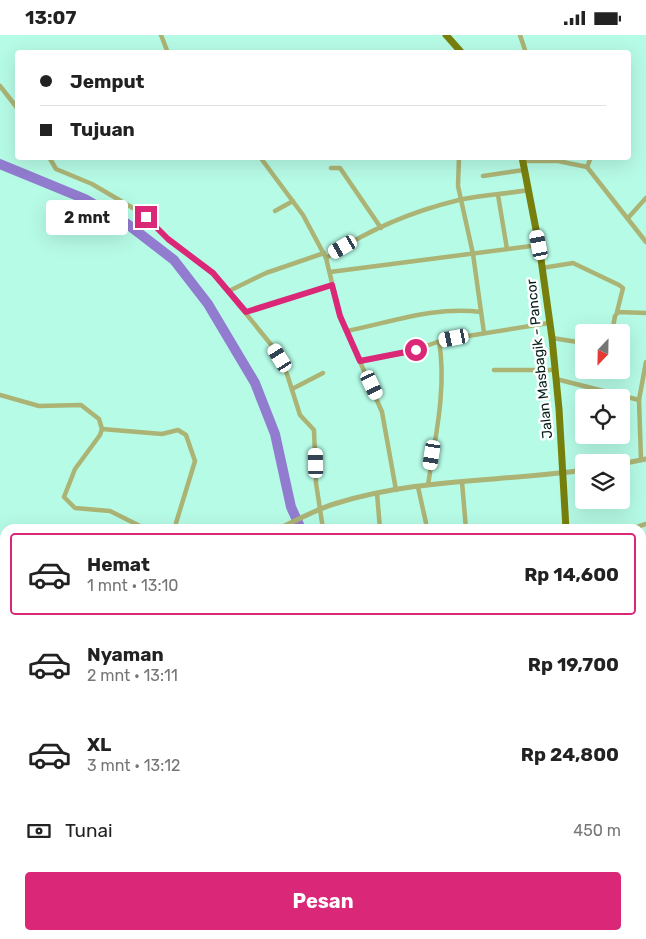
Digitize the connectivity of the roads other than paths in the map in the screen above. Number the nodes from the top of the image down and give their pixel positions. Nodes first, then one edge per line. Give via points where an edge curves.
1 (161, 35) edge
2 (446, 35) edge
3 (520, 35) edge
4 (167, 50) edge
5 (459, 50) edge
6 (525, 50) edge
7 (0, 87) edge
8 (15, 105) edge
9 (51, 160) edge
10 (262, 160) edge
11 (459, 160) edge
12 (522, 160) edge
13 (562, 160) edge
14 (590, 160) edge
15 (587, 167) junction
16 (332, 168) dead end
17 (524, 169) junction
18 (483, 176) dead end
19 (528, 190) junction
20 (498, 195) junction
21 (646, 198) edge
22 (460, 200) junction
23 (294, 201) junction
24 (274, 211) dead end
25 (628, 218) junction
26 (380, 228) junction
27 (646, 242) edge
28 (539, 245) junction
29 (507, 249) junction
30 (473, 254) junction
31 (325, 256) junction
32 (542, 268) junction
33 (330, 272) junction
34 (332, 285) junction
35 (229, 291) junction
36 (246, 312) junction
37 (481, 312) junction
38 (617, 312) junction
39 (646, 313) edge
40 (549, 323) junction
41 (614, 324) edge
42 (346, 331) junction
43 (484, 333) junction
44 (552, 338) junction
45 (439, 341) junction
46 (575, 342) edge
47 (360, 361) junction
48 (646, 362) edge
49 (645, 368) edge
50 (494, 370) dead end
51 (555, 370) junction
52 (323, 373) dead end
53 (556, 379) junction
54 (295, 388) junction
55 (0, 395) edge
56 (646, 397) edge
57 (639, 399) junction
58 (102, 429) junction
59 (644, 460) edge
60 (630, 462) edge
61 (575, 471) edge
62 (563, 473) junction
63 (462, 482) junction
64 (428, 485) junction
65 (418, 487) junction
66 (396, 490) junction
67 (377, 493) junction
68 (319, 509) junction
69 (176, 523) dead end
70 (426, 523) dead end
71 (136, 524) edge
72 (287, 524) edge
73 (322, 524) edge
74 (380, 524) edge
75 (466, 524) edge
76 (566, 524) edge

1 - 4 street
2 - 5 main road
3 - 6 street
7 - 8 street
9 - 35 street via 56,169 87,181 138,211 213,273
10 - 23 street
11 - 22 street
12 - 17 main road, Jalan Masbagik - Pancor
13 - 15 street
14 - 15 street
15 - 25 street
16 - 26 street via 340,169
17 - 18 street
17 - 19 main road, Jalan Masbagik - Pancor
19 - 20 street
19 - 28 main road, Jalan Masbagik - Pancor
20 - 22 street
20 - 29 street
21 - 25 street
22 - 26 street
22 - 30 street
23 - 24 street
23 - 31 street
25 - 27 street
26 - 31 street
28 - 29 street
28 - 32 main road, Jalan Masbagik - Pancor
29 - 30 street
30 - 33 street
30 - 37 street
31 - 33 street
31 - 35 street via 266,273
32 - 38 street via 574,263 619,285 623,288
32 - 40 main road, Jalan Masbagik - Pancor
33 - 34 street
34 - 36 street
34 - 42 street
35 - 36 street
36 - 54 street via 280,358
37 - 42 street via 432,312
37 - 43 street
38 - 39 street
38 - 41 street
40 - 43 street
40 - 44 main road, Jalan Masbagik - Pancor
42 - 47 street
43 - 45 street
44 - 46 street
44 - 51 main road, Jalan Masbagik - Pancor
45 - 47 street via 409,352
45 - 64 street via 442,369
47 - 66 street via 382,412
48 - 49 street
49 - 57 street
50 - 51 street
51 - 53 main road, Jalan Masbagik - Pancor
52 - 54 street
53 - 57 street
53 - 62 main road, Jalan Masbagik - Pancor
54 - 68 street via 300,415 314,430
55 - 58 street via 39,406 81,405 100,419
56 - 57 street
57 - 59 street
58 - 69 street via 162,434 178,430 186,435 195,461
58 - 71 street via 75,469 64,497 75,508 110,511
59 - 60 street
61 - 62 street
62 - 63 street
62 - 76 main road, Jalan Masbagik - Pancor
63 - 64 street
63 - 75 street
64 - 65 street
65 - 66 street
65 - 70 street
66 - 67 street
67 - 68 street
67 - 74 street
68 - 72 street
68 - 73 street

